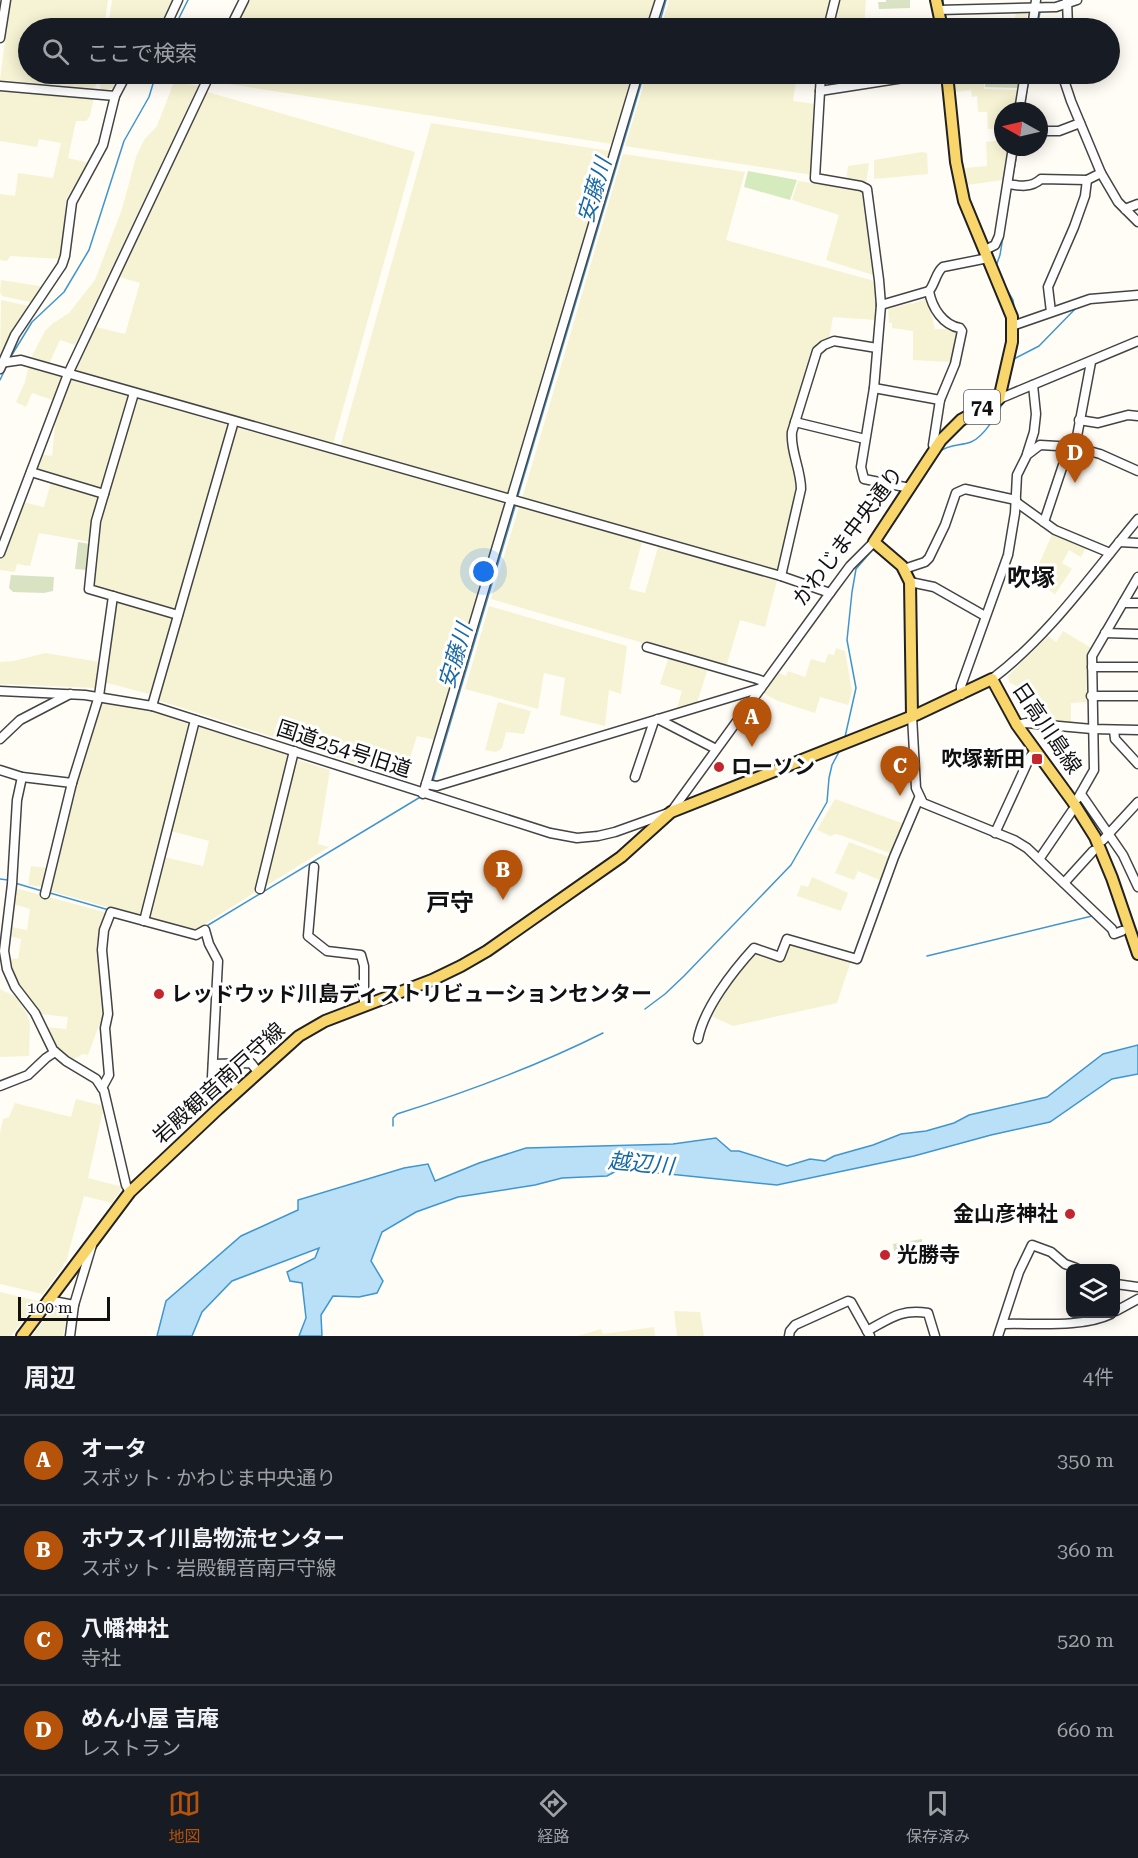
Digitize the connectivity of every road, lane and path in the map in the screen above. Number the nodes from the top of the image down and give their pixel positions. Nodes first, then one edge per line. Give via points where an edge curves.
1 (6, 0) edge
2 (178, 0) edge
3 (244, 0) edge
4 (660, 0) edge
5 (836, 0) edge
6 (1071, 1) edge
7 (1036, 3) edge
8 (937, 5) edge
9 (170, 18) edge
10 (235, 18) edge
11 (654, 18) edge
12 (831, 18) edge
13 (1034, 18) edge
14 (1069, 18) edge
15 (0, 38) edge
16 (121, 84) edge
17 (205, 84) edge
18 (635, 84) edge
19 (820, 84) edge
20 (860, 84) edge
21 (948, 84) edge
22 (1023, 84) edge
23 (1066, 84) edge
24 (0, 86) edge
25 (819, 90) junction
26 (115, 96) junction
27 (1020, 102) edge
28 (1080, 123) junction
29 (1048, 131) edge
30 (1012, 156) edge
31 (1101, 173) junction
32 (1087, 180) junction
33 (1008, 184) junction
34 (1138, 204) edge
35 (1125, 209) junction
36 (1138, 222) edge
37 (987, 254) junction
38 (929, 291) junction
39 (1138, 295) edge
40 (880, 305) junction
41 (1051, 312) junction
42 (1012, 326) junction
43 (1138, 341) edge
44 (877, 348) junction
45 (1091, 362) junction
46 (1, 365) edge
47 (68, 374) junction
48 (1034, 385) junction
49 (874, 388) junction
50 (134, 393) junction
51 (999, 399) junction
52 (940, 400) junction
53 (1138, 416) edge
54 (1079, 420) junction
55 (234, 421) junction
56 (795, 422) junction
57 (1034, 434) junction
58 (865, 440) junction
59 (1040, 445) junction
60 (1072, 447) junction
61 (935, 450) junction
62 (1027, 454) junction
63 (1138, 471) edge
64 (31, 472) junction
65 (910, 488) junction
66 (104, 494) junction
67 (511, 500) junction
68 (1016, 501) junction
69 (1138, 519) edge
70 (1044, 522) junction
71 (874, 542) junction
72 (1119, 542) junction
73 (1138, 543) edge
74 (0, 553) edge
75 (1110, 553) junction
76 (904, 569) junction
77 (780, 576) junction
78 (1138, 577) edge
79 (910, 582) junction
80 (830, 593) junction
81 (113, 596) junction
82 (1123, 603) junction
83 (1138, 603) edge
84 (178, 615) junction
85 (985, 616) junction
86 (1105, 633) junction
87 (1138, 634) edge
88 (646, 647) dead end
89 (1092, 667) junction
90 (1138, 667) edge
91 (992, 679) junction
92 (763, 685) junction
93 (0, 691) edge
94 (71, 694) junction
95 (961, 695) junction
96 (99, 696) junction
97 (1091, 696) junction
98 (1138, 696) edge
99 (152, 706) junction
100 (912, 716) junction
101 (195, 720) junction
102 (656, 720) junction
103 (1017, 725) junction
104 (1092, 729) junction
105 (1114, 730) junction
106 (1138, 730) edge
107 (0, 739) edge
108 (716, 749) junction
109 (294, 751) junction
110 (1035, 751) junction
111 (1138, 764) edge
112 (0, 770) edge
113 (22, 777) junction
114 (635, 777) dead end
115 (72, 783) junction
116 (426, 784) junction
117 (423, 794) junction
118 (920, 798) junction
119 (1075, 803) junction
120 (1137, 806) edge
121 (671, 812) junction
122 (995, 832) junction
123 (1106, 836) junction
124 (1093, 851) dead end
125 (1040, 858) junction
126 (314, 867) dead end
127 (1137, 881) edge
128 (1064, 884) junction
129 (260, 889) dead end
130 (45, 894) dead end
131 (144, 921) junction
132 (1122, 932) dead end
133 (1138, 954) edge
134 (364, 1006) junction
135 (698, 1039) dead end
136 (55, 1052) junction
137 (213, 1064) junction
138 (258, 1072) junction
139 (0, 1086) edge
140 (102, 1088) junction
141 (238, 1090) junction
142 (130, 1192) junction
143 (95, 1238) junction
144 (1066, 1264) edge
145 (1120, 1285) edge
146 (1138, 1287) edge
147 (1138, 1299) edge
148 (48, 1300) junction
149 (74, 1305) junction
150 (1120, 1309) edge
151 (1098, 1318) edge
152 (1004, 1324) junction
153 (869, 1333) edge
154 (22, 1336) edge
155 (70, 1336) edge
156 (789, 1336) edge
157 (935, 1336) edge
158 (998, 1336) edge

1 - 15 street
2 - 9 street
3 - 10 street
4 - 11 street
5 - 12 street
6 - 7 street via 1056,7
6 - 14 street
7 - 8 street
7 - 13 street
16 - 26 street
17 - 47 street
18 - 67 street
19 - 25 street
20 - 25 street
21 - 37 main road, 74 via 964,201
22 - 27 street
23 - 28 street
24 - 26 street
25 - 40 street via 815,178 867,189
26 - 46 street via 105,139 72,202 64,261 15,335
28 - 29 street
28 - 31 street
30 - 33 street
31 - 32 street
31 - 35 street
32 - 33 street via 1041,179 1029,186
32 - 41 street via 1074,227 1048,287
33 - 37 street via 999,236
34 - 35 street
35 - 36 street
37 - 38 street via 943,267
37 - 42 main road, 74 via 1009,307
38 - 40 street
38 - 52 street via 937,312 962,331 955,364
39 - 41 street via 1090,299
40 - 44 street
41 - 42 street
42 - 51 main road, 74
43 - 45 street
44 - 49 street
44 - 56 street via 834,341 817,351
45 - 48 street
45 - 54 street
46 - 47 street via 21,360
47 - 50 street
47 - 64 street
48 - 51 street
48 - 57 street
49 - 52 street
49 - 58 street
50 - 55 street
50 - 66 street
51 - 61 main road, かわじま中央通り / 74 via 961,420
52 - 61 street
53 - 54 street via 1098,423
54 - 60 street
55 - 67 street
55 - 84 street
56 - 58 street
56 - 77 street via 791,442 801,489
57 - 59 street
57 - 62 street
58 - 65 street via 861,467 864,479
59 - 60 street
59 - 62 street
60 - 63 street
60 - 70 street
61 - 65 main road, かわじま中央通り / 74
62 - 68 street via 1017,475
64 - 66 street
64 - 74 street
65 - 71 main road, かわじま中央通り / 74
66 - 81 street via 96,521 89,589
67 - 77 street
67 - 116 street
68 - 70 street
68 - 76 street via 960,490 929,558
68 - 85 street via 1008,555
69 - 72 street
70 - 75 street
71 - 76 main road
71 - 80 street, かわじま中央通り
72 - 73 street
72 - 75 street
75 - 91 street via 1048,628
76 - 79 main road
77 - 80 street
78 - 82 street
79 - 85 street via 933,587
79 - 100 main road
80 - 92 street, かわじま中央通り
81 - 84 street
81 - 96 street
82 - 83 street
82 - 86 street
84 - 99 street
85 - 95 street
86 - 87 street
86 - 89 street via 1092,656
88 - 92 street via 757,678
89 - 90 street
89 - 97 street
91 - 95 main road, 日高川島線
91 - 103 main road, 日高川島線
92 - 102 street
92 - 108 street, かわじま中央通り
93 - 94 street, 国道254号旧道
94 - 96 street, 国道254号旧道
94 - 107 street via 20,720
95 - 100 main road, 日高川島線
96 - 99 street, 国道254号旧道
96 - 115 street
97 - 98 street
97 - 104 street
99 - 101 street, 国道254号旧道
100 - 118 street via 916,789
100 - 121 main road, 岩殿観音南戸守線
101 - 109 street, 国道254号旧道
101 - 131 street
102 - 108 street
102 - 114 street
102 - 116 street via 437,786
103 - 104 street
103 - 110 main road, 日高川島線
104 - 105 street
104 - 119 street via 1094,770
105 - 106 street
105 - 111 street via 1115,739
108 - 121 street, かわじま中央通り
109 - 117 street, 国道254号旧道
109 - 129 street
110 - 119 main road, 日高川島線
110 - 122 street
112 - 113 street
113 - 115 street
113 - 136 street via 4,951 11,978
115 - 130 street
116 - 117 street
117 - 121 street, 国道254号旧道 via 577,838 615,832
118 - 122 street via 926,806
118 - 135 street via 857,959 787,939 780,957 754,948 732,972
119 - 123 street
119 - 125 street
119 - 133 main road, 日高川島線 via 1101,849
120 - 123 street
121 - 134 main road, 岩殿観音南戸守線 via 621,857 487,951 422,984
122 - 125 street
123 - 127 street
124 - 128 street
125 - 128 street
126 - 134 street via 308,936 327,951 361,955
128 - 132 street via 1114,934
131 - 137 street via 196,935 205,930 218,961
131 - 140 street via 111,912 104,930 108,1014 105,1028 110,1075
134 - 138 main road, 岩殿観音南戸守線 via 299,1036
136 - 139 street via 28,1075
136 - 140 street via 96,1079
137 - 138 street via 250,1063
137 - 141 street via 212,1077 229,1080
138 - 141 main road, 岩殿観音南戸守線
140 - 142 street
141 - 142 main road, 岩殿観音南戸守線
142 - 143 main road, 岩殿観音南戸守線
143 - 148 main road, 岩殿観音南戸守線
143 - 149 street
144 - 152 street via 1051,1252 1032,1245 1019,1272
145 - 146 street
147 - 150 street
148 - 149 street
148 - 154 main road, 岩殿観音南戸守線
149 - 155 street
151 - 152 street via 1085,1322
152 - 158 street
153 - 156 street via 848,1301 795,1325
153 - 157 street via 901,1313 916,1311 928,1312

